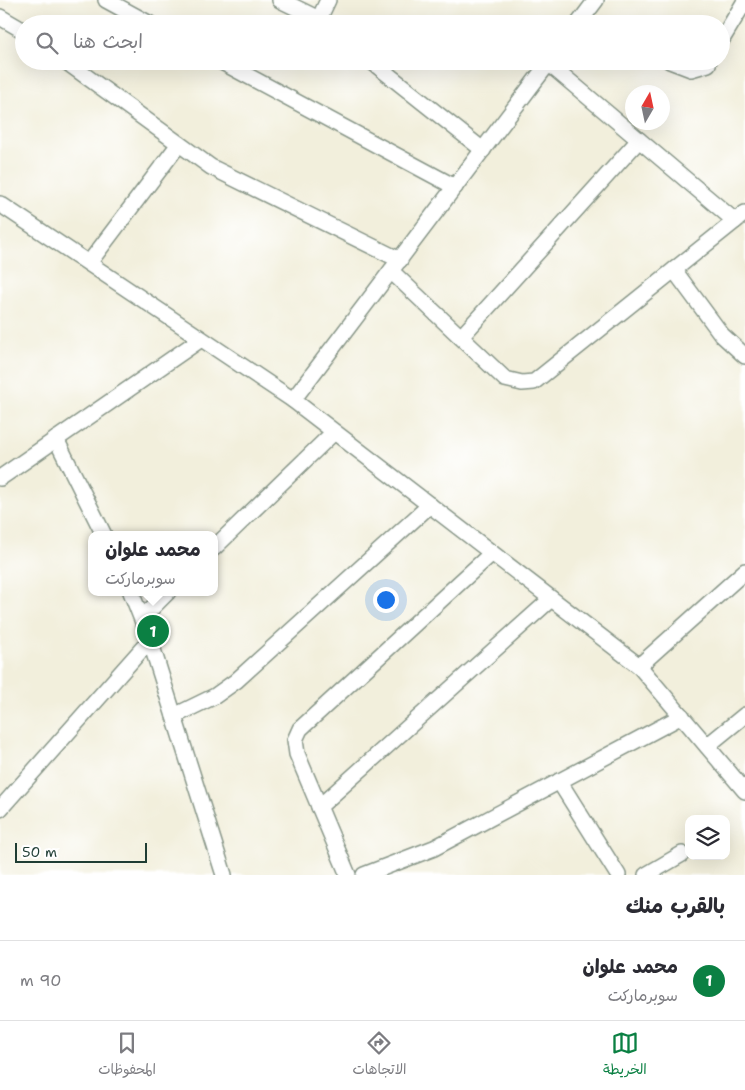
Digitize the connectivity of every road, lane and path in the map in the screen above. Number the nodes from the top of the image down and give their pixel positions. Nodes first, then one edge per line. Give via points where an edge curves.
1 (106, 0) edge
2 (280, 0) edge
3 (328, 0) edge
4 (596, 0) edge
5 (745, 1) edge
6 (134, 15) edge
7 (309, 15) edge
8 (324, 15) edge
9 (585, 15) edge
10 (0, 17) edge
11 (15, 26) edge
12 (730, 26) edge
13 (77, 70) edge
14 (237, 70) edge
15 (383, 70) edge
16 (543, 70) edge
17 (558, 70) edge
18 (639, 140) junction
19 (179, 144) junction
20 (483, 150) junction
21 (454, 187) junction
22 (0, 204) edge
23 (740, 217) edge
24 (89, 263) junction
25 (396, 265) junction
26 (674, 270) junction
27 (461, 337) junction
28 (201, 339) junction
29 (745, 356) edge
30 (293, 400) junction
31 (334, 432) junction
32 (56, 439) junction
33 (0, 478) edge
34 (430, 506) junction
35 (102, 531) edge
36 (218, 544) edge
37 (492, 554) junction
38 (745, 571) edge
39 (133, 596) edge
40 (164, 596) edge
41 (551, 599) junction
42 (142, 618) junction
43 (150, 640) junction
44 (639, 666) junction
45 (745, 715) edge
46 (174, 716) junction
47 (682, 716) junction
48 (707, 746) junction
49 (559, 781) junction
50 (745, 791) edge
51 (319, 807) junction
52 (0, 809) edge
53 (682, 854) dead end
54 (224, 875) edge
55 (348, 875) edge
56 (364, 875) edge
57 (618, 875) edge
58 (646, 875) edge

1 - 6 street
2 - 7 street
3 - 8 street
4 - 9 street
5 - 12 street
10 - 11 street
13 - 19 street
14 - 21 street
15 - 20 street
16 - 20 street
17 - 18 street
18 - 23 street
18 - 27 street
19 - 24 street
19 - 25 street via 211,167
20 - 21 street
21 - 25 street
22 - 24 street
23 - 26 street
24 - 28 street
25 - 27 street
25 - 30 street
26 - 27 street via 534,382 505,379
26 - 29 street via 722,335
28 - 30 street
28 - 32 street
30 - 31 street
31 - 34 street
31 - 36 street
32 - 33 street
32 - 35 street
34 - 37 street
34 - 46 street via 236,682
37 - 41 street
37 - 51 street via 300,729 295,740 297,754
38 - 44 street
39 - 42 street
40 - 42 street
41 - 44 street
41 - 51 street
42 - 43 street
43 - 46 street
43 - 52 street
44 - 47 street
45 - 48 street
46 - 54 street
47 - 48 street
47 - 49 street
48 - 50 street
49 - 56 street via 434,848
49 - 57 street
51 - 55 street
53 - 58 street

